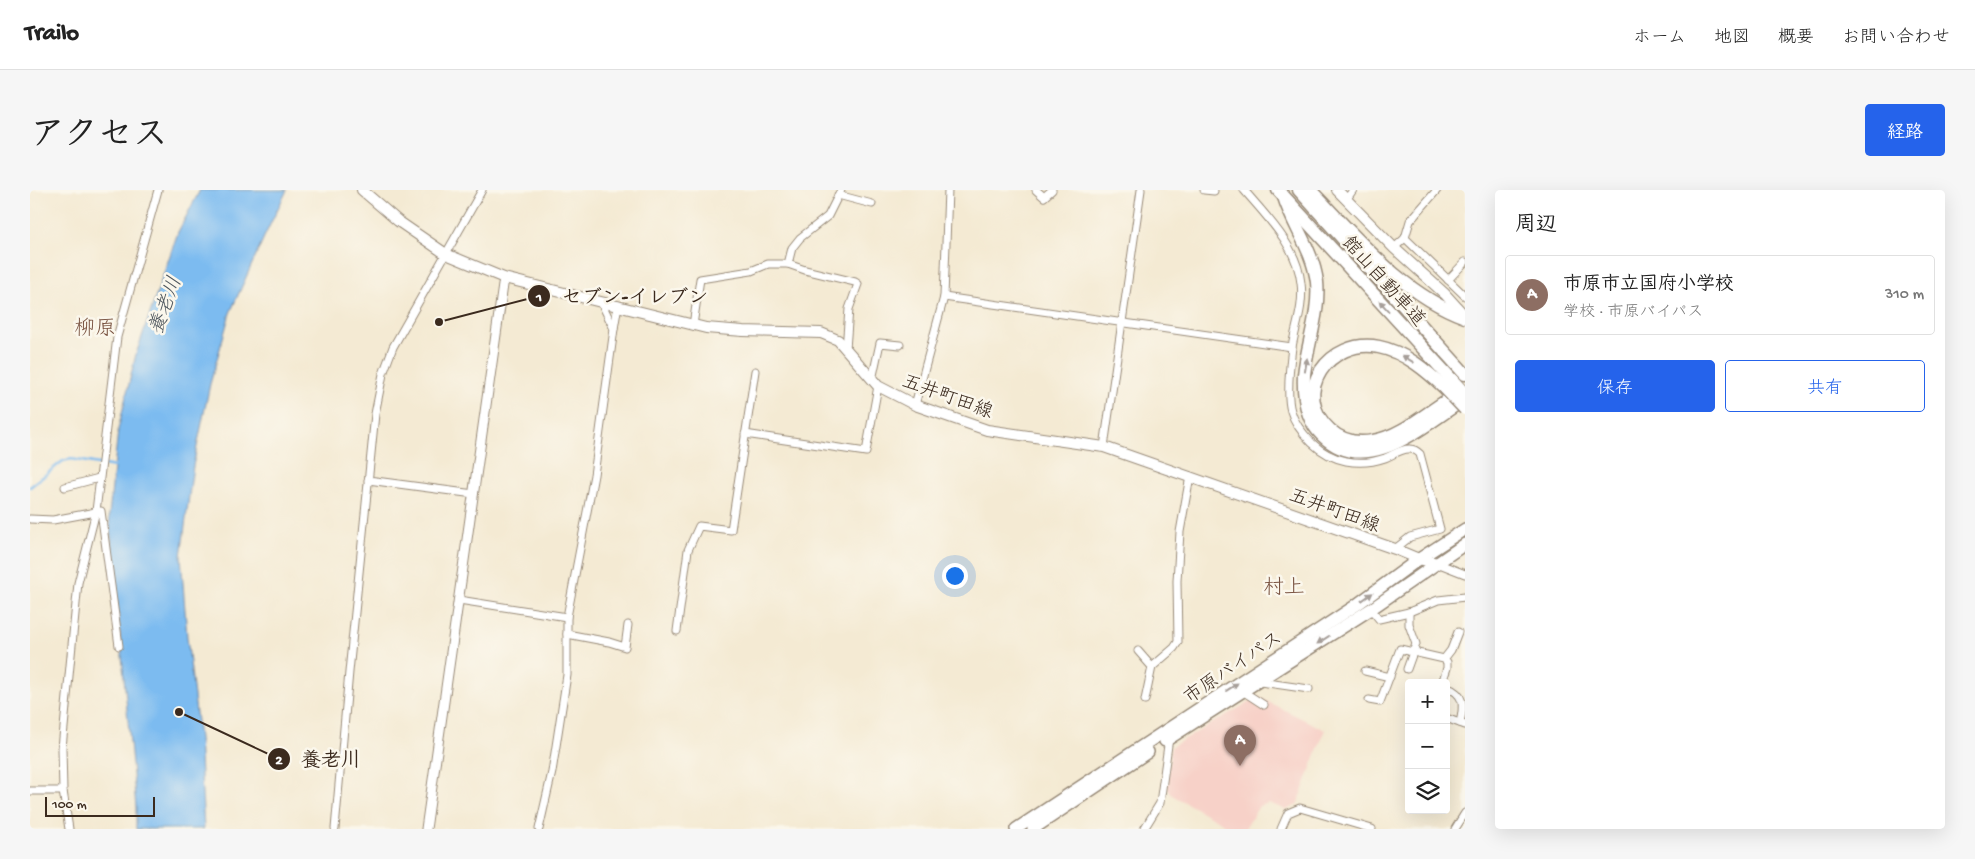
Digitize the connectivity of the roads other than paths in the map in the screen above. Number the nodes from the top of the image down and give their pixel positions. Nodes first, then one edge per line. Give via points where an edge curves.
1 (158, 190) edge
2 (362, 190) edge
3 (482, 190) edge
4 (948, 190) edge
5 (1036, 190) edge
6 (1052, 190) edge
7 (1141, 190) edge
8 (1204, 190) edge
9 (1244, 190) edge
10 (1299, 190) edge
11 (1310, 190) edge
12 (1337, 190) edge
13 (1353, 190) edge
14 (1437, 190) edge
15 (1214, 191) dead end
16 (840, 193) edge
17 (1281, 194) edge
18 (1346, 200) junction
19 (872, 204) dead end
20 (1405, 238) junction
21 (1394, 248) junction
22 (446, 254) junction
23 (1465, 262) edge
24 (788, 264) junction
25 (504, 278) junction
26 (1448, 280) junction
27 (1465, 296) edge
28 (944, 297) junction
29 (601, 302) junction
30 (618, 306) junction
31 (1465, 317) edge
32 (1122, 323) junction
33 (693, 325) junction
34 (614, 329) junction
35 (900, 345) dead end
36 (1292, 347) junction
37 (846, 349) junction
38 (755, 371) dead end
39 (1464, 373) edge
40 (875, 383) junction
41 (1465, 394) edge
42 (1455, 399) edge
43 (915, 405) junction
44 (746, 434) junction
45 (1104, 446) junction
46 (1190, 476) junction
47 (99, 478) junction
48 (368, 480) junction
49 (65, 487) dead end
50 (474, 494) junction
51 (96, 511) junction
52 (30, 519) edge
53 (1465, 529) edge
54 (1465, 544) edge
55 (1395, 549) junction
56 (1418, 560) junction
57 (1437, 563) junction
58 (1465, 574) edge
59 (1465, 597) edge
60 (459, 600) junction
61 (1371, 609) junction
62 (1408, 612) junction
63 (567, 616) junction
64 (628, 624) dead end
65 (677, 631) dead end
66 (1458, 632) dead end
67 (567, 634) junction
68 (119, 646) dead end
69 (1138, 651) dead end
70 (1413, 651) junction
71 (1444, 659) junction
72 (1152, 667) junction
73 (1407, 669) dead end
74 (1365, 671) dead end
75 (1390, 676) junction
76 (1443, 679) edge
77 (1260, 682) junction
78 (1450, 688) edge
79 (1309, 690) dead end
80 (1244, 692) junction
81 (1146, 700) dead end
82 (1369, 700) dead end
83 (1264, 705) dead end
84 (1450, 720) edge
85 (1462, 724) edge
86 (1169, 738) junction
87 (30, 791) edge
88 (63, 791) junction
89 (1465, 813) edge
90 (1047, 825) edge
91 (69, 829) edge
92 (336, 829) edge
93 (426, 829) edge
94 (539, 829) edge
95 (1016, 829) edge
96 (1033, 829) edge
97 (1144, 829) edge
98 (1281, 829) edge
99 (1372, 829) edge
100 (1455, 829) edge

1 - 47 street via 117,337
2 - 22 main road, 五井町田線 via 398,221
3 - 22 street
4 - 28 street
5 - 6 street via 1044,197
7 - 32 street
8 - 15 street
9 - 36 street via 1277,229 1298,271 1301,306
10 - 39 highway, 館山自動車道
11 - 31 highway via 1374,255 1415,290 1443,308
12 - 18 main road
13 - 18 street
14 - 20 street via 1410,221
16 - 19 street
16 - 24 street via 828,216 792,248
42 -> 17 highway, 館山自動車道
42 -> 17 highway via 1404,439 1374,450 1358,452 1342,448 1317,430 1306,407 1304,388 1316,306 1316,280 1310,253
18 - 21 main road
20 - 21 street
20 - 26 street
21 - 31 main road via 1445,294
22 - 25 main road, 五井町田線
22 - 48 street via 393,347 382,374
23 - 26 street
24 - 33 street via 768,264 751,271 700,279
24 - 37 street via 858,284 849,309
25 - 29 main road, 五井町田線
25 - 50 street
26 - 27 street
28 - 32 street
28 - 43 street
29 - 30 main road, 五井町田線
29 - 34 street
30 - 33 main road, 五井町田線
30 - 34 street
32 - 36 street
32 - 45 street
33 - 37 main road, 五井町田線 via 743,331 820,333 838,340
34 - 63 street via 594,475
35 - 40 street via 880,343
36 - 55 street via 1291,412 1302,432 1320,450 1331,457 1356,463 1374,461 1409,448 1420,454 1440,529 1410,537
37 - 40 main road, 五井町田線
38 - 44 street
40 - 43 main road, 五井町田線
40 - 44 street via 866,452
41 - 42 highway, 館山自動車道, bridge
42 -> 42 highway via 1430,373 1398,354 1381,347 1360,346 1346,349 1326,362 1317,378 1314,395 1317,411 1327,427 1340,437 1356,442 1374,441 1395,433
43 - 45 main road, 五井町田線 via 987,430
44 - 65 street via 731,530 699,526 688,550
45 - 46 main road, 五井町田線
46 - 55 main road, 五井町田線
46 - 72 street via 1180,532 1178,642
47 - 49 street
47 - 51 street
48 - 50 street
48 - 92 street
50 - 60 street
51 - 52 street via 53,520
51 - 68 street via 101,511
51 - 88 street via 78,583 62,740
53 - 56 highway, 市原バイパス
54 - 57 highway, 市原バイパス
55 - 56 main road, 五井町田線
56 - 57 main road, 五井町田線
95 -> 56 highway, 市原バイパス via 1347,611
57 - 58 street
57 - 61 highway, 市原バイパス
59 - 62 street via 1438,600
60 - 63 street
60 - 93 street
61 - 62 street via 1379,619
61 -> 77 highway, 市原バイパス
62 - 70 street via 1416,644
63 - 67 street
64 - 67 street via 624,647
66 - 71 street
67 - 94 street via 567,675 552,772
69 - 72 street
70 - 71 street
70 - 73 street
70 - 75 street via 1400,649
71 - 76 street via 1447,668
72 - 81 street
74 - 75 street
75 - 82 street via 1380,702
77 - 79 street
77 - 80 highway, 市原バイパス
78 - 85 street via 1461,697
80 - 83 street
80 - 86 highway, 市原バイパス
84 - 85 street
86 - 90 highway, 市原バイパス
86 - 97 street via 1160,803
87 - 88 street
88 - 91 street
89 - 100 street
90 - 96 highway, 市原バイパス
98 - 99 street via 1288,813 1300,808

